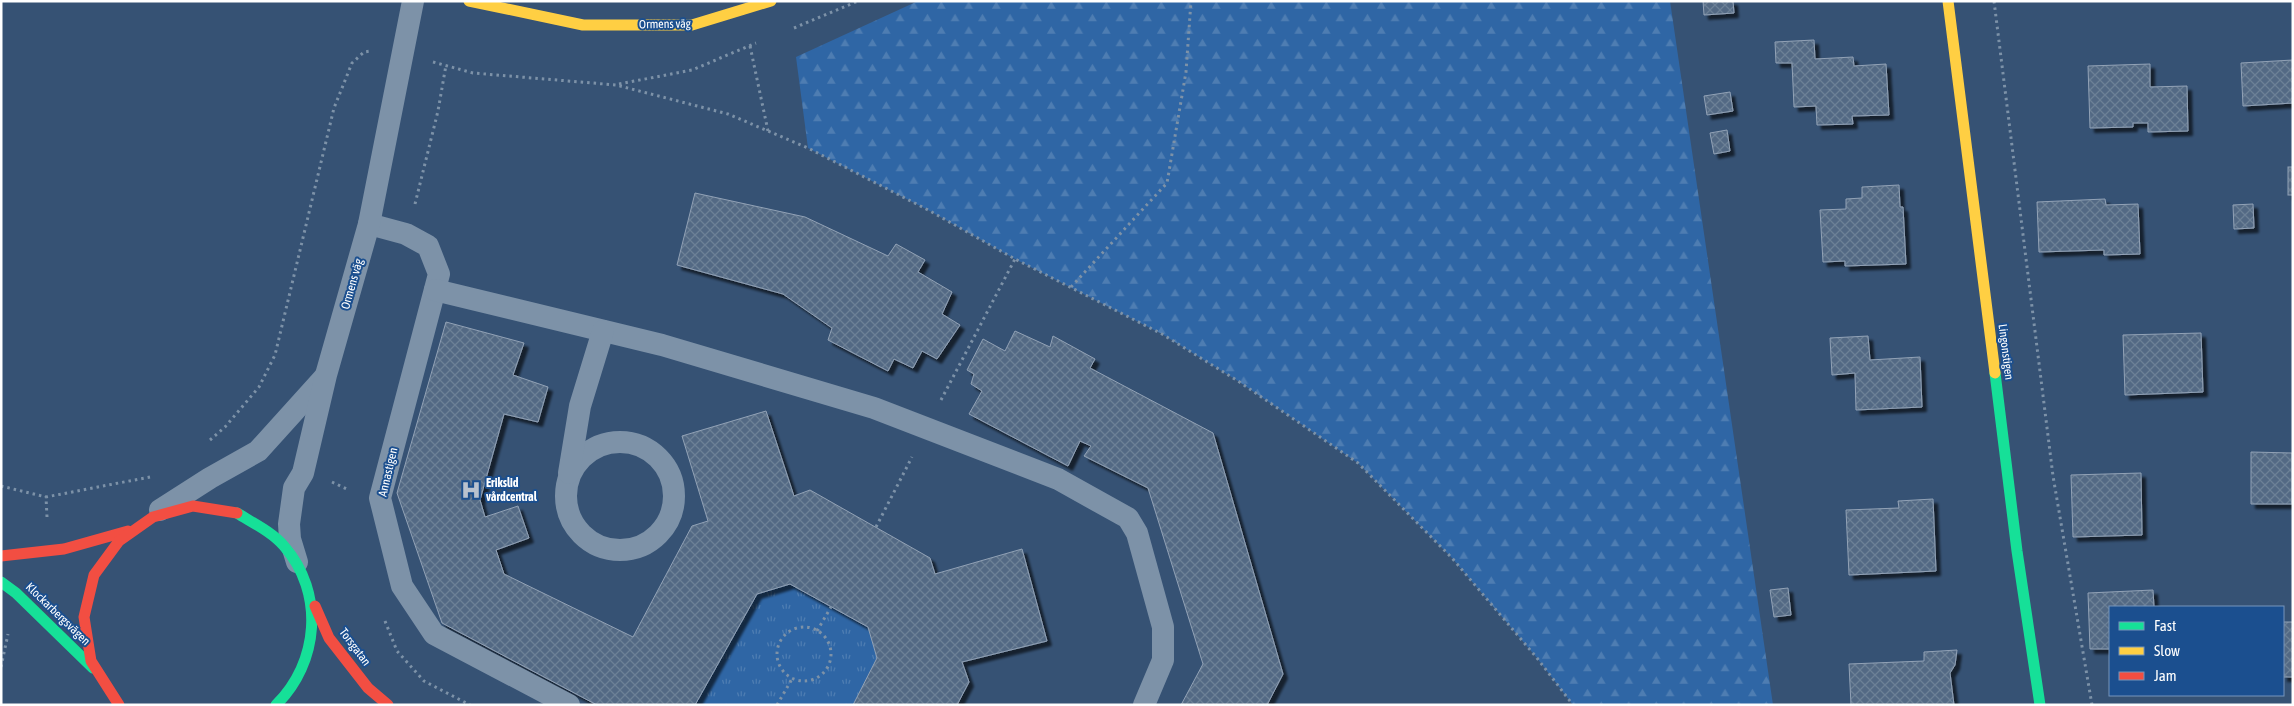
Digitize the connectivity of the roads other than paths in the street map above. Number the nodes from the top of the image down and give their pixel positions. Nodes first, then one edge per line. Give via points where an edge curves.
1 (413, 1) edge
2 (469, 1) edge
3 (771, 1) edge
4 (1948, 1) edge
5 (369, 224) junction
6 (435, 290) junction
7 (603, 331) junction
8 (326, 375) junction
9 (569, 477) junction
10 (135, 526) junction
11 (1, 556) edge
12 (297, 563) junction
13 (1, 582) edge
14 (311, 598) junction
15 (93, 668) junction
16 (100, 680) junction
17 (110, 705) edge
18 (119, 705) edge
19 (276, 705) edge
20 (388, 705) edge
21 (569, 705) edge
22 (1144, 705) edge
23 (2040, 705) edge

1 - 5 lane, Ormens väg
2 - 3 street, Ormens väg via 583,25 692,25
4 - 23 street, Lingonstigen via 2016,551
5 - 6 lane, Annastigen via 406,234 428,246 439,274
5 - 8 lane, Ormens väg
6 - 7 lane
6 - 21 lane, Annastigen via 380,498 402,586 434,634
7 - 9 lane via 580,406
7 - 22 lane via 662,345 874,408 1058,479 1128,518 1137,534 1163,627 1163,660
8 - 10 lane via 258,451
8 - 12 lane, Ormens väg via 303,472 294,488 290,509 290,539
9 - 9 lane via 565,499 573,524 586,538 607,549 633,549 652,540 670,518 674,507 674,484 670,474 656,455 639,445 621,441 594,448 578,460
10 - 11 street via 64,549
10 - 12 street via 174,510 216,508 254,521 271,533
10 - 15 street via 109,550 91,582 84,628
12 - 14 street
13 - 15 street, Klockarbergsvägen via 16,592
14 - 19 street via 311,642 302,670
14 - 20 street, Torsgatan via 329,638 368,688
15 - 16 street
16 - 17 street
16 - 18 street

